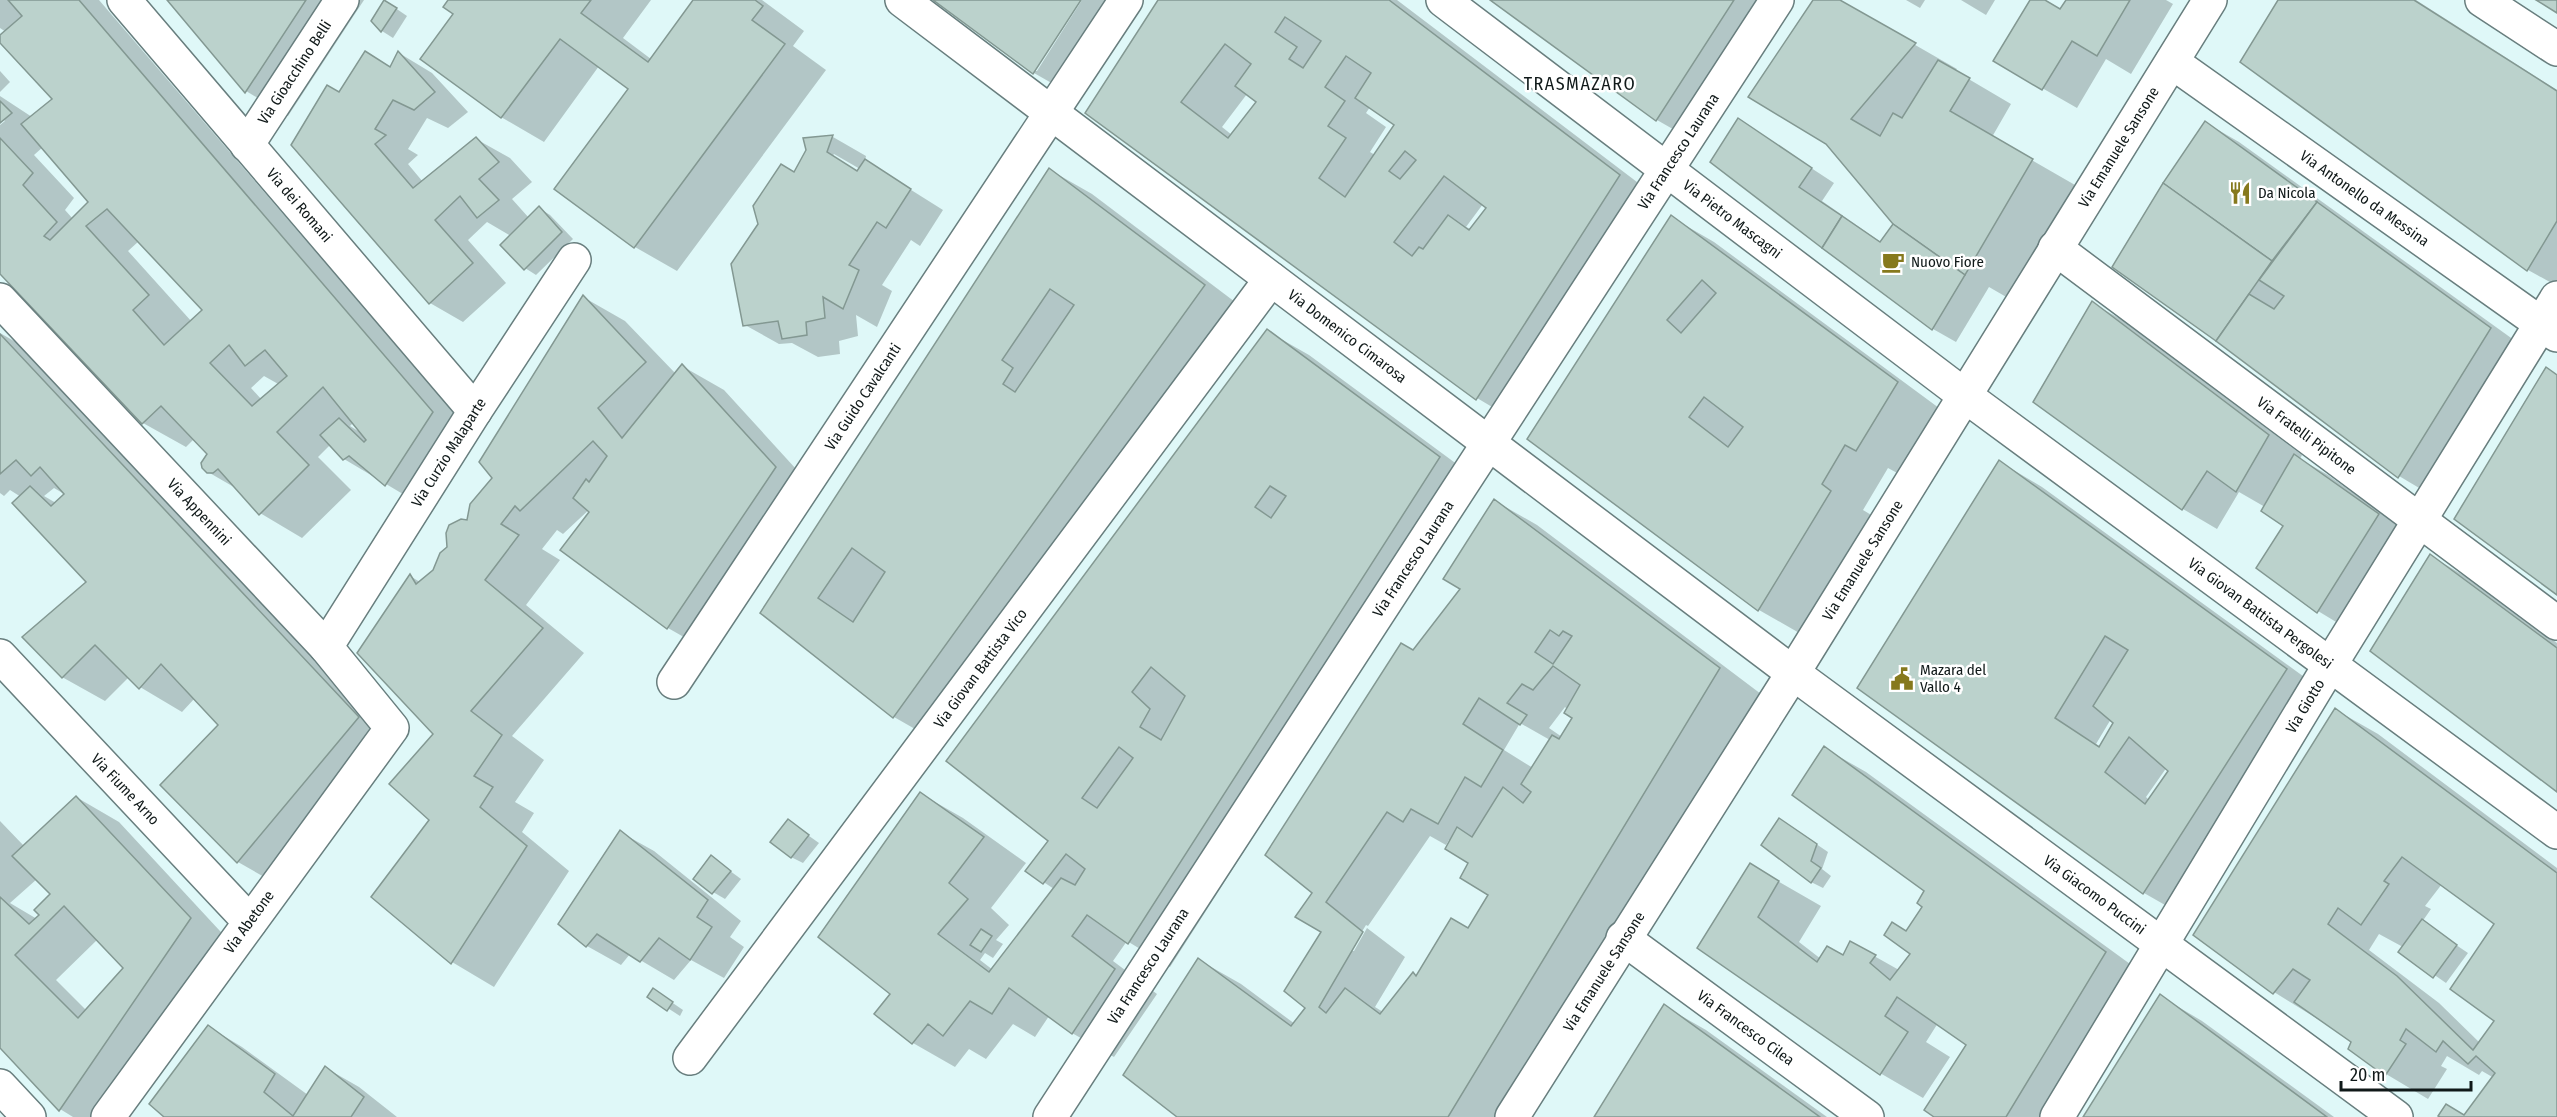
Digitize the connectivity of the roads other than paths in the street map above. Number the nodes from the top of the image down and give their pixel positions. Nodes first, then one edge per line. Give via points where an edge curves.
1 (124, 0) edge
2 (342, 0) edge
3 (902, 0) edge
4 (1126, 0) edge
5 (1443, 0) edge
6 (1777, 0) edge
7 (2210, 0) edge
8 (2482, 0) edge
9 (2557, 49) edge
10 (2172, 62) junction
11 (1051, 113) junction
12 (247, 145) junction
13 (1667, 170) junction
14 (2055, 248) junction
15 (574, 260) dead end
16 (1271, 279) junction
17 (0, 300) edge
18 (2552, 319) edge
19 (1964, 395) junction
20 (475, 411) junction
21 (1488, 443) junction
22 (2421, 522) junction
23 (2557, 623) edge
24 (326, 647) junction
25 (0, 656) edge
26 (2330, 665) junction
27 (1792, 674) junction
28 (674, 682) dead end
29 (392, 728) joint
30 (2557, 832) edge
31 (250, 922) junction
32 (1623, 938) junction
33 (2160, 944) junction
34 (690, 1058) dead end
35 (0, 1086) edge
36 (122, 1112) edge
37 (28, 1117) edge
38 (1050, 1117) edge
39 (1512, 1117) edge
40 (1867, 1117) edge
41 (2057, 1117) edge
42 (2396, 1117) edge

1 - 12 street, Via dei Romani
2 - 12 street, Via Gioacchino Belli
3 - 11 street, Via Domenico Cimarosa
4 - 11 street, Via Guido Cavalcanti
5 - 13 street, Via Pietro Mascagni
6 - 13 street, Via Francesco Laurana
7 - 10 street, Via Emanuele Sansone
8 - 9 street
10 - 14 street, Via Emanuele Sansone
10 - 18 street, Via Antonello da Messina
11 - 16 street, Via Domenico Cimarosa
11 - 28 street, Via Guido Cavalcanti
12 - 20 street, Via dei Romani
13 - 19 street, Via Pietro Mascagni
13 - 21 street, Via Francesco Laurana
14 - 19 street, Via Emanuele Sansone
14 - 22 street, Via Fratelli Pipitone
15 - 20 street, Via Curzio Malaparte
16 - 21 street, Via Domenico Cimarosa
16 - 34 street, Via Giovan Battista Vico
17 - 24 street, Via Appennini
18 - 22 street, Via Giotto
19 - 26 street, Via Giovan Battista Pergolesi
19 - 27 street, Via Emanuele Sansone
20 - 24 street, Via Curzio Malaparte
21 - 27 street, Via Domenico Cimarosa
21 - 38 street, Via Francesco Laurana
22 - 23 street, Via Fratelli Pipitone
22 - 26 street, Via Giotto
24 - 29 street, Via Appennini
25 - 31 street, Via Fiume Arno
26 - 30 street, Via Giovan Battista Pergolesi
26 - 33 street, Via Giotto
27 - 32 street, Via Emanuele Sansone
27 - 33 street, Via Giacomo Puccini
29 - 31 street, Via Abetone
31 - 36 street, Via Abetone
32 - 39 street, Via Emanuele Sansone
32 - 40 street, Via Francesco Cilea
33 - 41 street, Via Giotto
33 - 42 street, Via Giacomo Puccini
35 - 37 street

